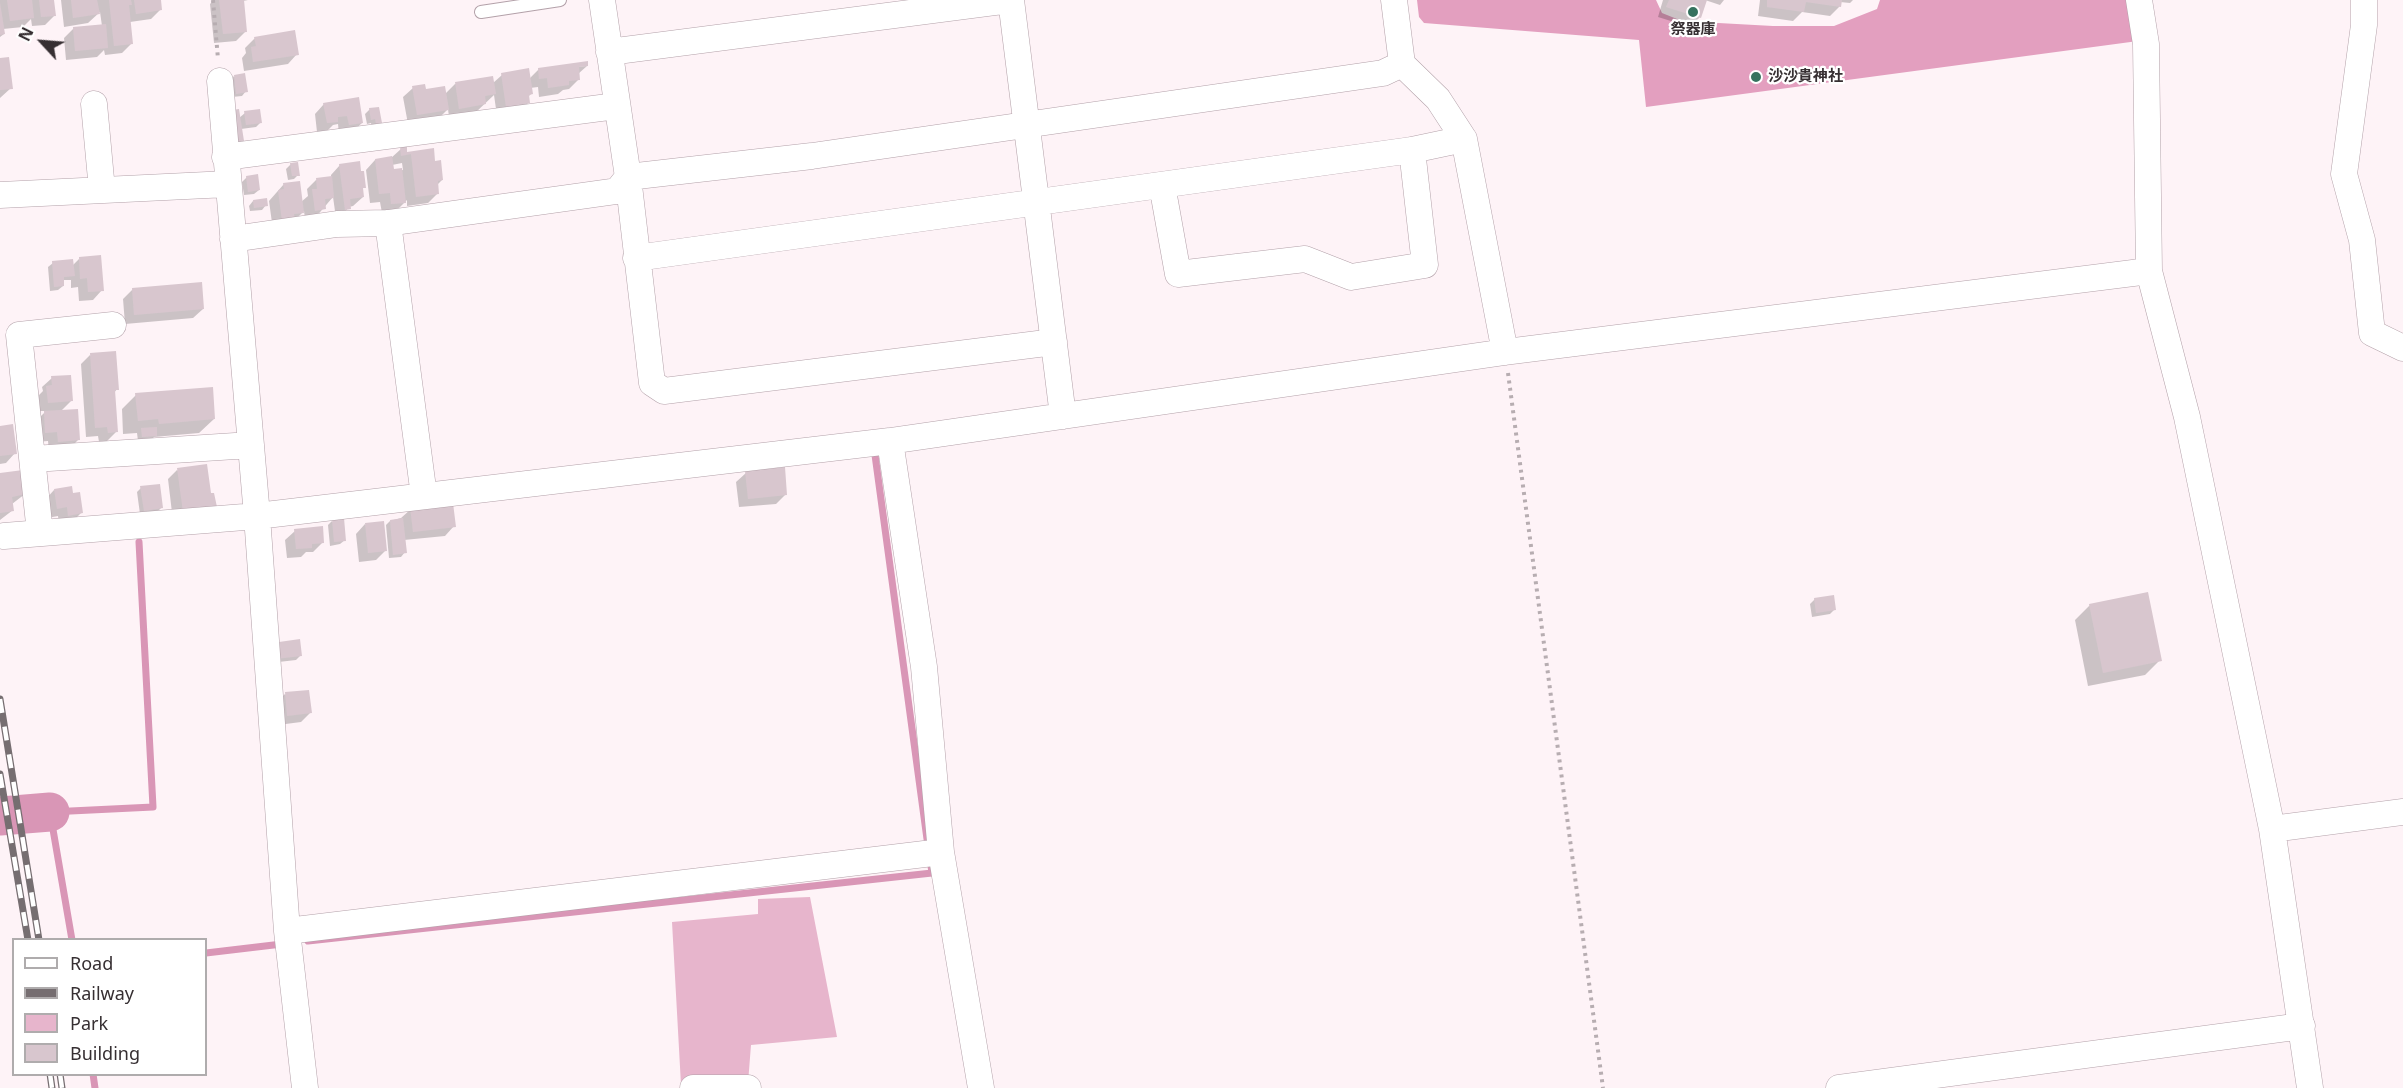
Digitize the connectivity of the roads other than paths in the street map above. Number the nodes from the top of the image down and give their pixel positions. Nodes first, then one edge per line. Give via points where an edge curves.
1 (560, 0) edge
2 (602, 0) edge
3 (1010, 0) edge
4 (1394, 0) edge
5 (2139, 0) edge
6 (2364, 0) edge
7 (481, 12) dead end
8 (609, 52) junction
9 (1402, 64) junction
10 (220, 81) road end
11 (94, 104) dead end
12 (616, 106) junction
13 (1026, 124) junction
14 (1464, 139) junction
15 (1412, 150) junction
16 (225, 157) junction
17 (628, 177) junction
18 (228, 183) junction
19 (1162, 185) junction
20 (102, 190) junction
21 (0, 195) edge
22 (1036, 202) junction
23 (388, 223) junction
24 (233, 239) junction
25 (636, 258) junction
26 (2149, 271) junction
27 (112, 325) dead end
28 (1054, 342) junction
29 (2403, 348) edge
30 (1505, 352) junction
31 (1063, 416) junction
32 (890, 441) junction
33 (251, 445) junction
34 (33, 459) junction
35 (424, 496) junction
36 (257, 516) junction
37 (40, 533) junction
38 (3, 536) dead end
39 (2403, 812) edge
40 (2272, 829) junction
41 (941, 852) junction
42 (287, 931) junction
43 (2302, 1026) junction
44 (305, 1088) edge
45 (693, 1088) edge
46 (748, 1088) edge
47 (981, 1088) edge
48 (1839, 1088) edge
49 (2310, 1088) edge

1 - 7 lane
2 - 8 street
3 - 8 street
3 - 13 street
4 - 9 street
5 - 26 street via 2146,44
6 - 29 street via 2344,174 2362,240 2372,333
8 - 12 street
9 - 13 street via 1383,73
9 - 14 street via 1438,99
10 - 16 street
11 - 20 street
12 - 16 street
12 - 17 street
13 - 17 street via 812,156
13 - 22 street
14 - 15 street
14 - 30 street
15 - 19 street
15 - 19 street via 1425,265 1351,277 1305,260 1178,274
16 - 18 street
17 - 23 street via 617,191
17 - 25 street
18 - 20 street
18 - 24 street
19 - 22 street
20 - 21 street
22 - 25 street
22 - 28 street
23 - 24 street via 337,224
23 - 35 street
24 - 33 street
25 - 28 street via 652,384 664,391
26 - 30 street
26 - 40 street via 2187,417
27 - 34 street via 19,335
28 - 31 street
30 - 31 street
31 - 32 street
32 - 35 street
32 - 41 street via 924,667
33 - 34 street
33 - 36 street
34 - 37 street
35 - 36 street
36 - 37 street
36 - 42 street
37 - 38 street
39 - 40 street
40 - 43 street
41 - 42 street
41 - 47 street
42 - 44 street
43 - 48 street
43 - 49 street
45 - 46 street

